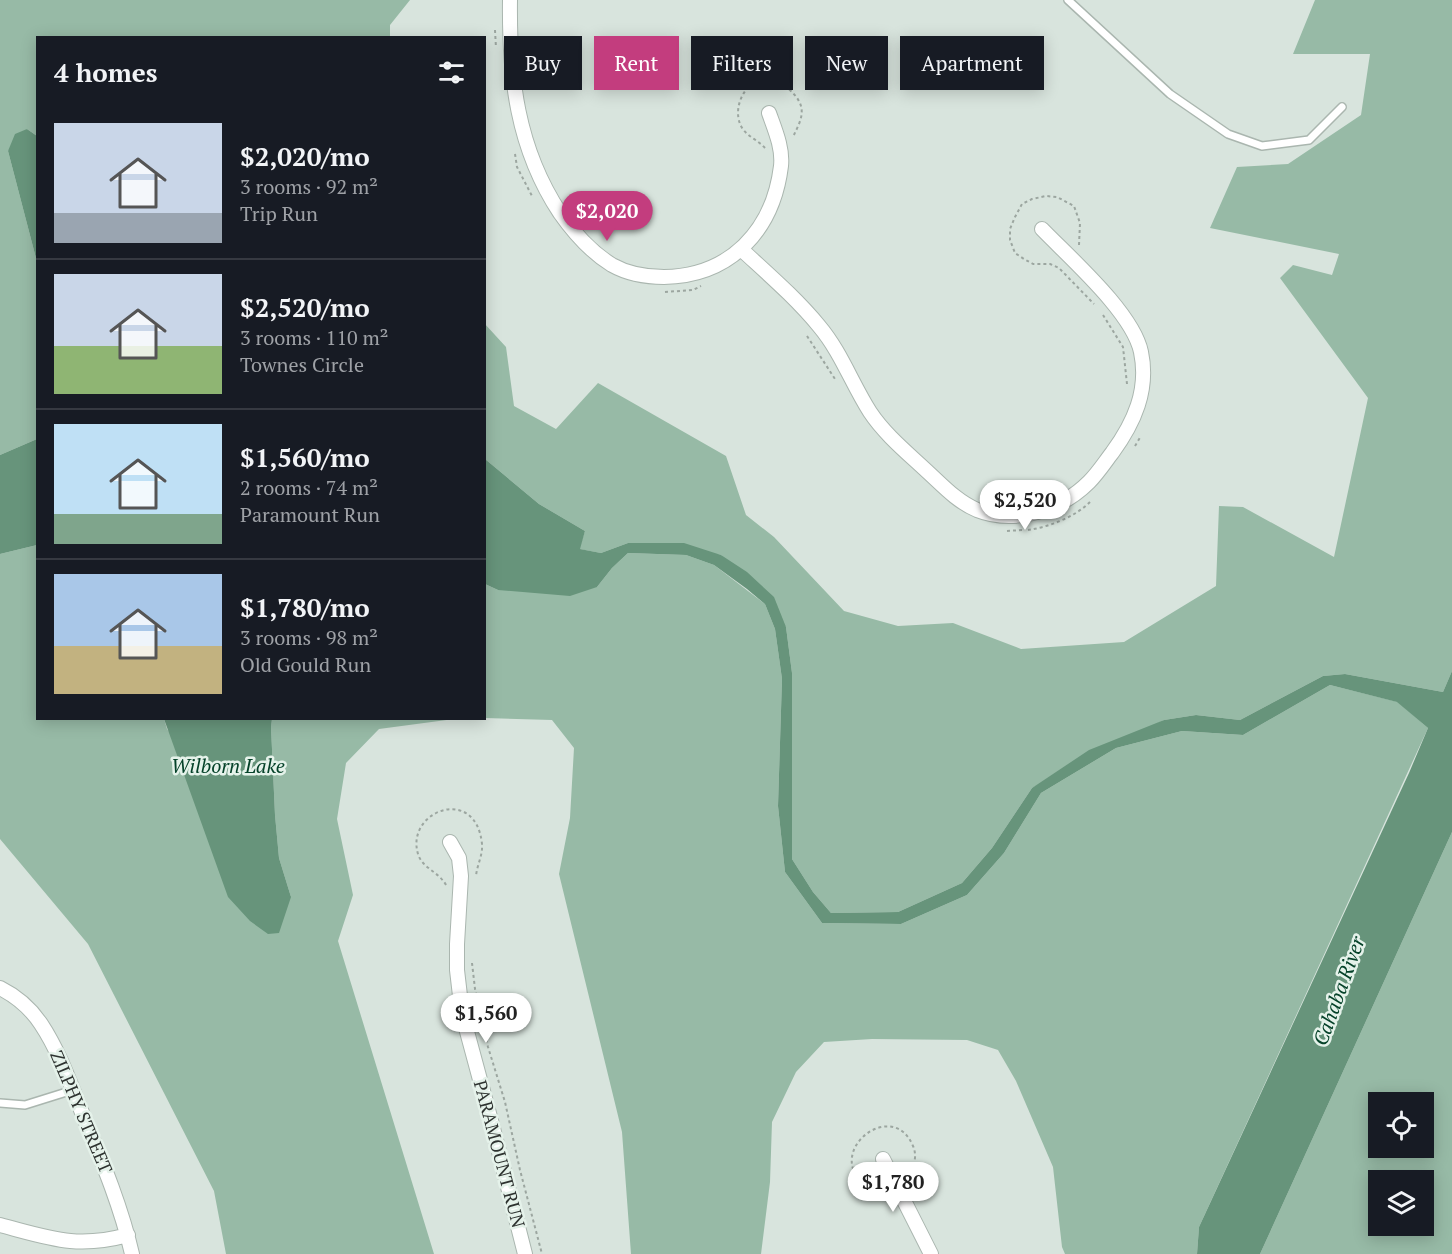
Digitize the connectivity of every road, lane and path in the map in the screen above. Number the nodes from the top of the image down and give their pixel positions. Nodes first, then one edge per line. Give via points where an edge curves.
1 (510, 0) edge
2 (1068, 0) edge
3 (495, 30) dead end
4 (496, 49) dead end
5 (1342, 107) dead end
6 (769, 113) dead end
7 (513, 146) dead end
8 (532, 195) dead end
9 (1042, 229) dead end
10 (1079, 248) dead end
11 (741, 249) junction
12 (703, 286) dead end
13 (658, 292) dead end
14 (807, 335) dead end
15 (1127, 386) dead end
16 (840, 388) dead end
17 (1143, 432) dead end
18 (1133, 448) dead end
19 (1094, 497) dead end
20 (1001, 530) dead end
21 (450, 842) dead end
22 (0, 988) edge
23 (73, 1090) junction
24 (0, 1103) edge
25 (884, 1159) dead end
26 (0, 1225) edge
27 (128, 1235) junction
28 (132, 1254) edge
29 (525, 1254) edge
30 (931, 1254) edge

1 - 11 street via 514,82 529,152 543,187 579,237 612,265 650,277 674,277 711,269
2 - 5 lane via 1170,93 1228,134 1262,146 1309,140
3 - 4 path
6 - 11 street via 781,165 767,212
7 - 8 path
9 - 11 street via 1114,305 1141,349 1144,368 1134,418 1089,482 1070,498 1043,511 1023,515 976,510 955,497 903,450 870,411 820,326
10 - 15 path via 1080,223 1074,206 1047,196 1022,204 1010,229 1015,253 1033,264 1059,268 1100,310 1123,347
12 - 13 path
14 - 16 path
17 - 18 path
19 - 20 path via 1066,518 1041,528
21 - 29 street, PARAMOUNT RUN via 459,858 461,876 457,961 462,1013
22 - 23 street, ZILPHY STREET via 40,1022
23 - 24 lane via 25,1105
23 - 27 street, ZILPHY STREET
25 - 30 street
26 - 27 street via 66,1242
27 - 28 street, ZILPHY STREET

